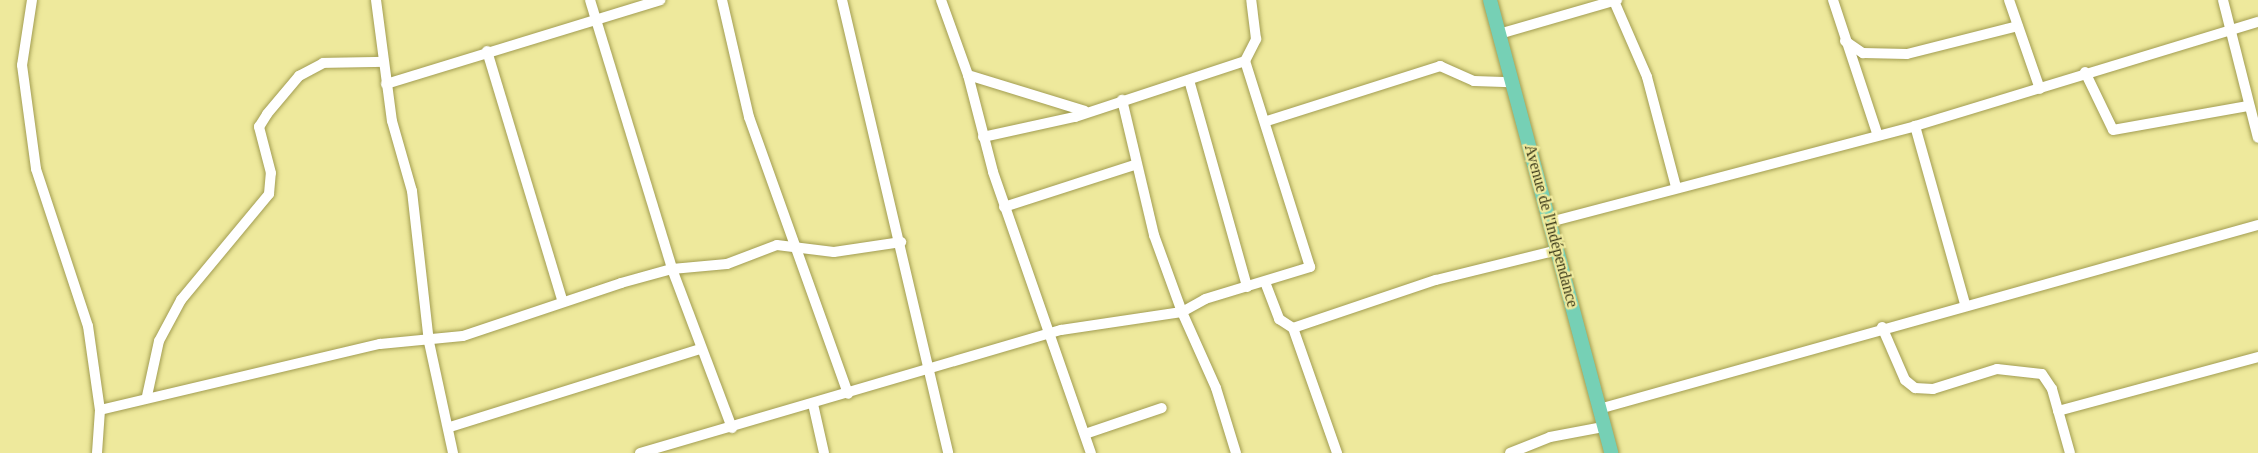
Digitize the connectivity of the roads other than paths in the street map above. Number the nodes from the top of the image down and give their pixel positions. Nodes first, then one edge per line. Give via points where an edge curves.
1 (32, 0) edge
2 (376, 0) edge
3 (590, 0) edge
4 (660, 0) edge
5 (722, 0) edge
6 (842, 0) edge
7 (941, 0) edge
8 (1251, 0) edge
9 (1490, 0) edge
10 (1615, 0) edge
11 (1833, 0) edge
12 (2009, 0) edge
13 (2223, 0) edge
14 (596, 18) junction
15 (2258, 22) edge
16 (2018, 26) junction
17 (2230, 31) junction
18 (1499, 34) junction
19 (1845, 41) junction
20 (487, 51) junction
21 (1245, 61) junction
22 (383, 62) junction
23 (2085, 72) junction
24 (968, 75) junction
25 (1190, 80) junction
26 (1511, 82) junction
27 (386, 84) junction
28 (2040, 89) junction
29 (1122, 100) junction
30 (2248, 106) junction
31 (1085, 111) junction
32 (1268, 121) junction
33 (1915, 126) junction
34 (2257, 132) edge
35 (1877, 133) junction
36 (983, 137) junction
37 (1134, 165) junction
38 (1676, 187) junction
39 (1004, 207) junction
40 (1550, 222) junction
41 (2258, 225) edge
42 (901, 242) junction
43 (795, 248) junction
44 (1558, 250) junction
45 (672, 269) junction
46 (1265, 282) junction
47 (1247, 287) junction
48 (563, 302) junction
49 (1965, 304) junction
50 (1182, 312) junction
51 (1882, 327) junction
52 (1293, 328) junction
53 (1052, 334) junction
54 (429, 342) junction
55 (700, 349) junction
56 (2258, 357) edge
57 (930, 369) junction
58 (848, 394) junction
59 (147, 396) junction
60 (813, 404) junction
61 (1162, 408) dead end
62 (1599, 409) junction
63 (100, 410) junction
64 (2058, 411) junction
65 (450, 427) junction
66 (1603, 427) junction
67 (732, 428) junction
68 (1085, 434) junction
69 (678, 448) edge
70 (97, 453) edge
71 (453, 453) edge
72 (640, 453) edge
73 (824, 453) edge
74 (948, 453) edge
75 (1091, 453) edge
76 (1236, 453) edge
77 (1337, 453) edge
78 (1510, 453) edge
79 (1611, 453) edge
80 (2070, 453) edge

1 - 63 street via 22,65 36,169 88,326
2 - 22 street
3 - 14 street
4 - 14 street
5 - 43 street via 749,117
6 - 42 street
7 - 24 street
8 - 21 street via 1256,39
9 - 18 main road, Avenue de l'Indépendance
10 - 18 street
10 - 38 street via 1647,77
11 - 19 street
12 - 16 street
13 - 17 street
14 - 20 street
14 - 45 street
15 - 17 street
16 - 19 street via 1907,54 1863,53
16 - 28 street
17 - 23 street
17 - 30 street
18 - 26 main road, Avenue de l'Indépendance
19 - 35 street
20 - 27 street
20 - 48 street
21 - 25 street
21 - 32 street
22 - 27 street
22 - 59 street via 323,63 299,76 267,114 259,127 272,173 269,194 181,300 159,341
23 - 28 street
23 - 30 street via 2113,130
24 - 31 street
24 - 36 street
25 - 29 street
25 - 47 street
26 - 32 street via 1474,81 1440,66
26 - 40 main road, Avenue de l'Indépendance
27 - 54 street via 412,191
28 - 33 street
29 - 31 street
29 - 37 street
30 - 34 street
31 - 36 street
32 - 46 street via 1310,263 1308,269
33 - 35 street
33 - 49 street
35 - 38 street
36 - 39 street
37 - 39 street
37 - 50 street
38 - 40 street
39 - 53 street
40 - 44 main road, Avenue de l'Indépendance
41 - 49 street
42 - 43 street via 834,252
42 - 57 street
43 - 45 street via 777,245 727,264
43 - 58 street
44 - 52 street via 1436,280
44 - 62 main road, Avenue de l'Indépendance
45 - 48 street
45 - 55 street
46 - 47 street
46 - 52 street via 1279,319
47 - 50 street
48 - 54 street
49 - 51 street
50 - 53 street via 1102,320
50 - 76 street via 1216,388
51 - 62 street
51 - 64 street via 1905,380 1915,388 1933,390 1962,377 2019,368 2042,374
52 - 77 street
53 - 57 street
53 - 68 street
54 - 59 street via 381,344
54 - 65 street
55 - 65 street
55 - 67 street
56 - 64 street
57 - 58 street
57 - 74 street
58 - 60 street
59 - 63 street
60 - 67 street
60 - 73 street
61 - 68 street
62 - 66 main road, Avenue de l'Indépendance
63 - 70 street
64 - 80 street
65 - 71 street
66 - 78 street via 1550,437
66 - 79 main road, Avenue de l'Indépendance
67 - 69 street
68 - 75 street
69 - 72 street

